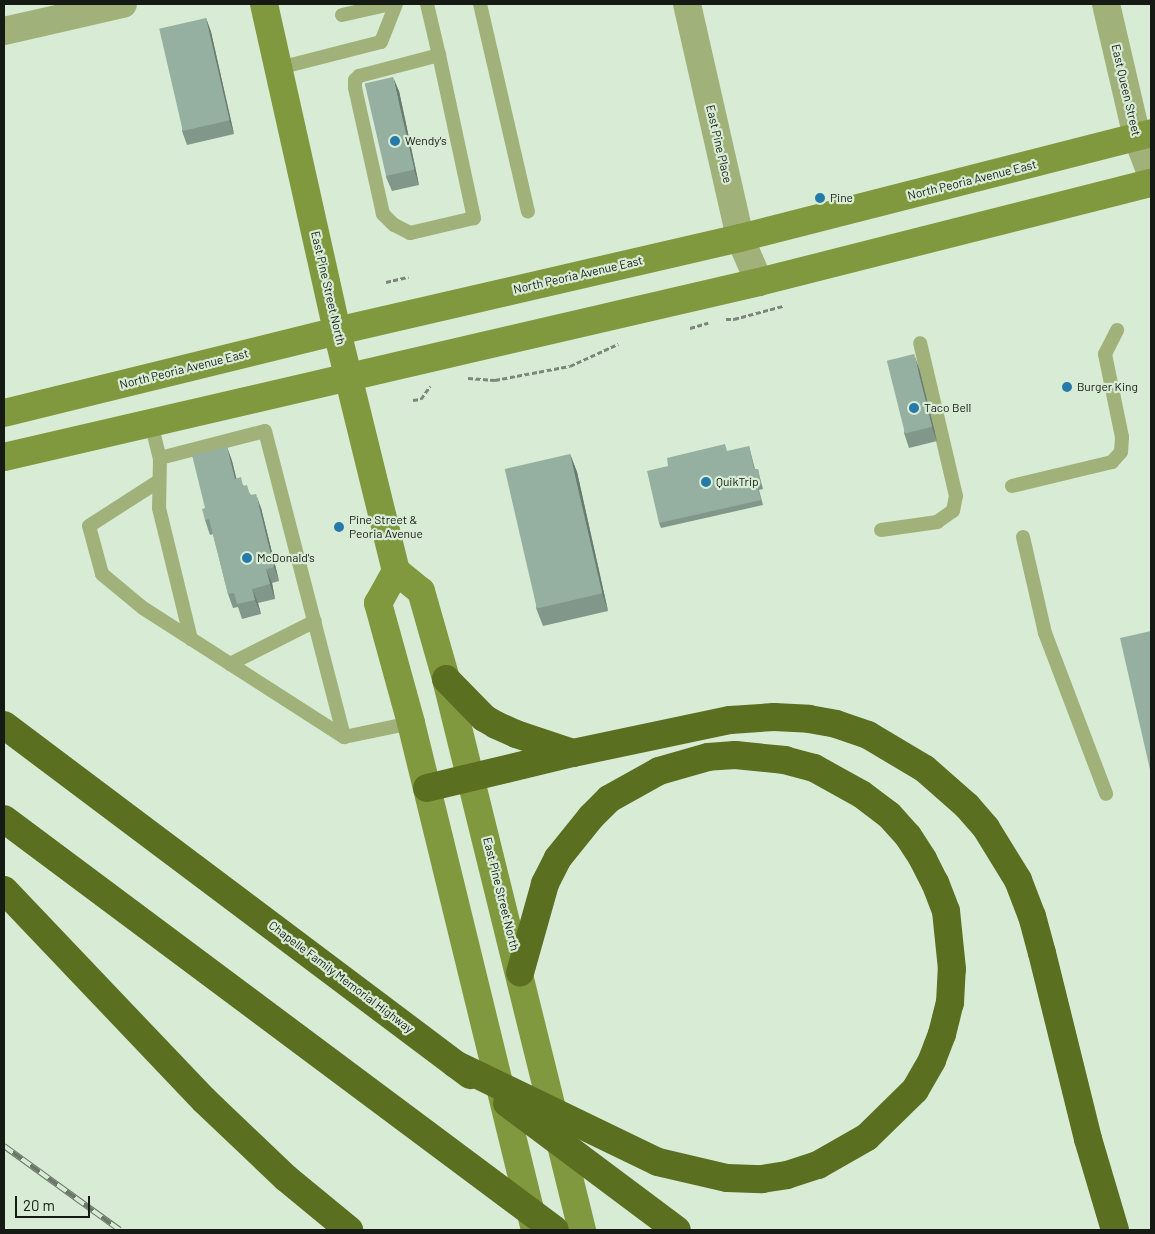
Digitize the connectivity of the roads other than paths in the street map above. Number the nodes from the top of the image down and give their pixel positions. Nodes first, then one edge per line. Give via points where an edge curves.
1 (123, 4) edge
2 (264, 4) edge
3 (391, 4) edge
4 (396, 4) edge
5 (427, 4) edge
6 (480, 4) edge
7 (687, 4) edge
8 (1106, 4) edge
9 (342, 15) dead end
10 (4, 31) edge
11 (439, 55) junction
12 (279, 68) junction
13 (1144, 135) edge
14 (1151, 174) edge
15 (1151, 183) edge
16 (528, 212) dead end
17 (740, 238) junction
18 (759, 282) junction
19 (1118, 330) dead end
20 (337, 331) junction
21 (920, 343) dead end
22 (348, 378) junction
23 (4, 413) edge
24 (151, 423) junction
25 (4, 456) edge
26 (160, 458) junction
27 (160, 481) junction
28 (1012, 486) dead end
29 (881, 530) dead end
30 (1023, 538) dead end
31 (396, 571) junction
32 (315, 622) junction
33 (191, 639) junction
34 (230, 664) junction
35 (446, 679) junction
36 (411, 723) junction
37 (4, 725) edge
38 (344, 737) junction
39 (573, 753) junction
40 (472, 777) junction
41 (427, 788) junction
42 (1106, 794) dead end
43 (4, 819) edge
44 (4, 890) edge
45 (520, 973) junction
46 (455, 1064) junction
47 (349, 1230) edge
48 (535, 1230) edge
49 (555, 1230) edge
50 (582, 1230) edge
51 (677, 1230) edge
52 (1115, 1230) edge

1 - 10 street
2 - 12 main road, East Pine Street North
3 - 9 lane
4 - 12 lane via 381,42
5 - 11 lane
6 - 16 lane
7 - 17 street, East Pine Place
8 - 13 street, East Queen Street
11 - 11 lane via 474,218 410,233 394,225 383,214 355,80 359,76
12 - 20 main road, East Pine Street North
13 - 14 street, East Queen Street
13 - 17 main road, North Peoria Avenue East
15 - 18 main road
17 - 18 street, East Pine Place
17 - 20 main road, North Peoria Avenue East
18 - 22 main road
19 - 28 lane via 1105,354 1122,437 1121,452 1112,462
20 - 22 main road, East Pine Street North
20 - 23 main road, North Peoria Avenue East
21 - 29 lane via 956,496 953,511 937,522
22 - 24 main road
22 - 31 main road, East Pine Street North
24 - 25 main road
24 - 26 lane
26 - 27 lane
26 - 32 lane via 265,431
27 - 33 lane via 159,508
27 - 33 lane via 89,526 102,574 142,608
30 - 42 lane via 1045,633
31 - 35 main road, East Pine Street North via 421,591
31 - 36 main road via 378,603
32 - 34 lane
32 - 38 lane
33 - 34 lane
34 - 38 lane
35 - 39 highway via 484,718 496,725
35 - 40 main road, East Pine Street North
36 - 38 lane
36 - 41 main road
37 - 46 highway, Chapelle Family Memorial Highway
39 - 40 highway
39 - 52 highway via 730,720 809,719 868,735 925,769 948,787 986,828 1018,880 1032,916 1088,1139
40 - 41 highway
40 - 45 main road, East Pine Street North
41 - 48 main road
43 - 49 highway
44 - 47 highway via 204,1100 286,1178
45 - 46 highway via 545,884 558,858 590,817 609,800 659,771 708,757 735,755 785,760 814,768 861,794 889,815 918,851 935,883 946,911 952,969 950,1003 942,1034 915,1090 867,1138 818,1165 787,1176 727,1178 658,1162
45 - 50 main road, East Pine Street North
46 - 51 highway, Chapelle Family Memorial Highway

